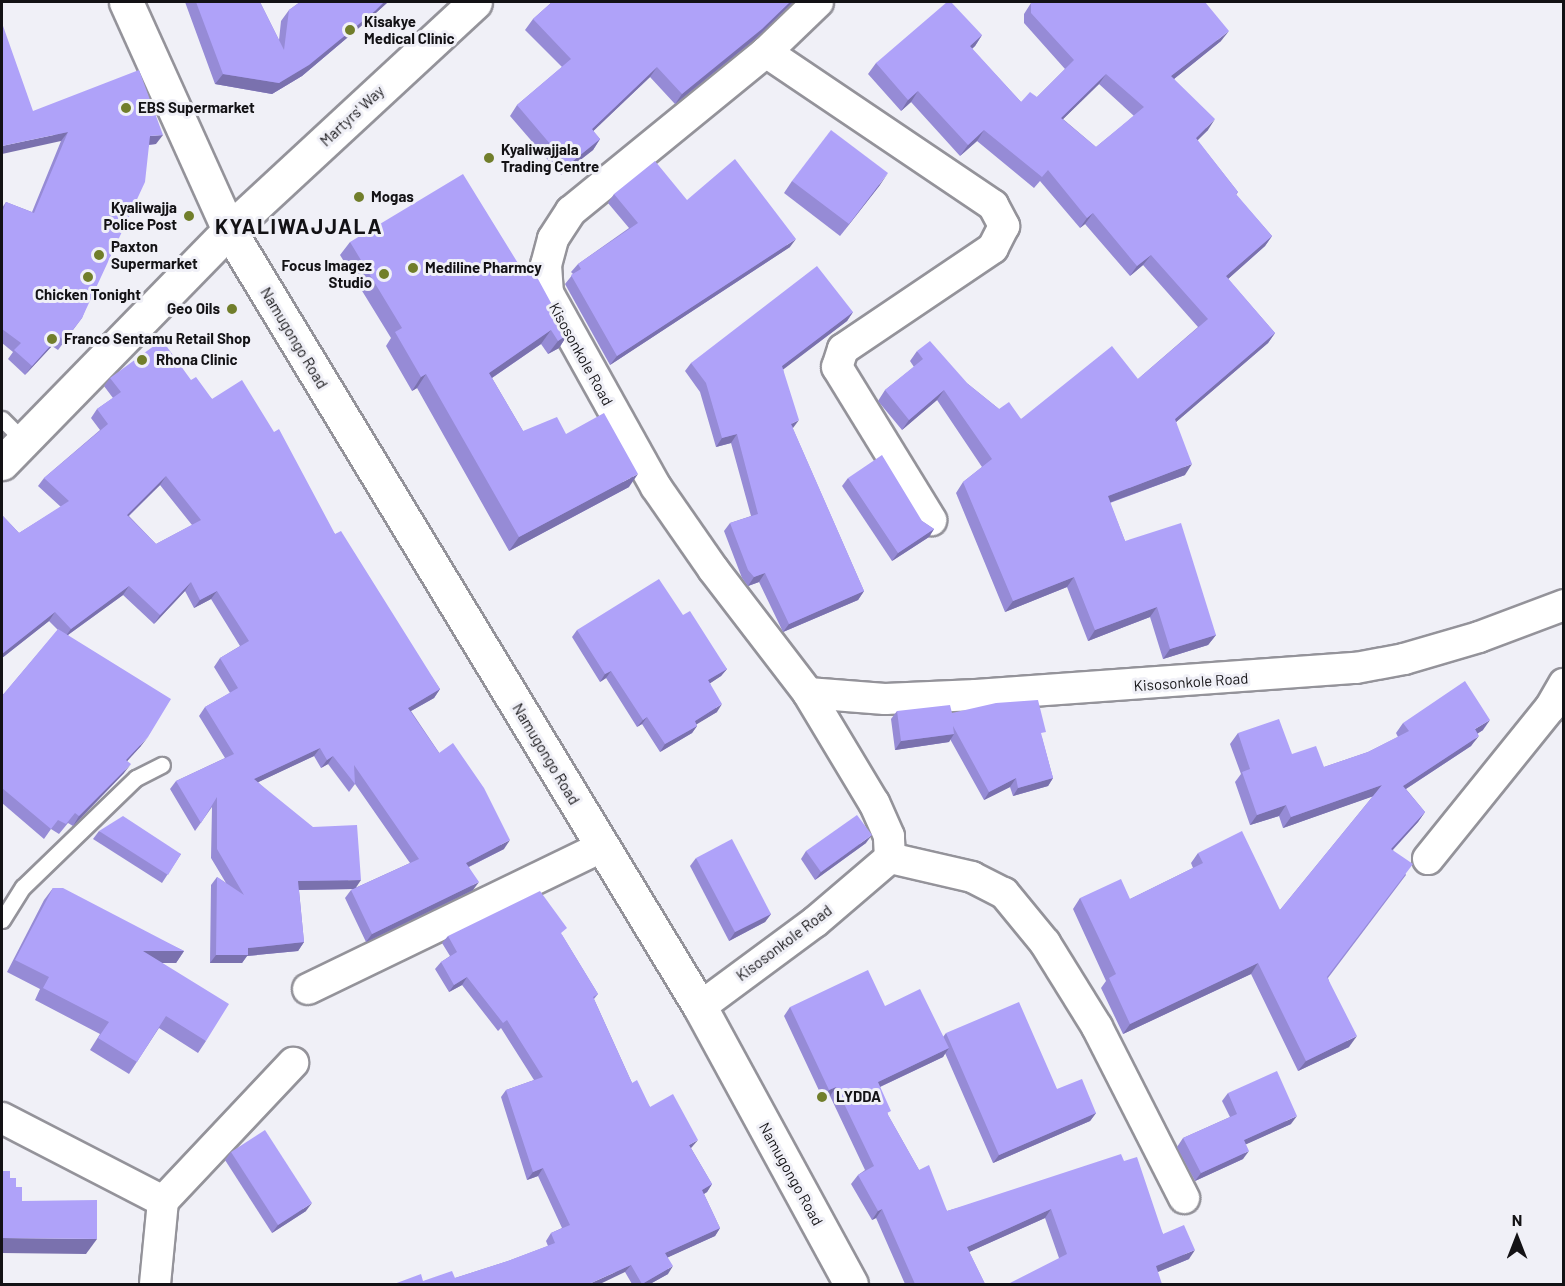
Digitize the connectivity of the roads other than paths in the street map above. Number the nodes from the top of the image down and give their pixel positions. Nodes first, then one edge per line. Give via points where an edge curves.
1 (126, 2) edge
2 (475, 2) edge
3 (818, 2) edge
4 (766, 52) junction
5 (229, 230) junction
6 (9, 441) edge
7 (931, 520) dead end
8 (1563, 605) edge
9 (1563, 684) edge
10 (808, 693) junction
11 (162, 765) dead end
12 (602, 847) junction
13 (890, 858) junction
14 (1428, 859) dead end
15 (2, 920) edge
16 (308, 989) dead end
17 (700, 1007) junction
18 (293, 1064) dead end
19 (2, 1118) edge
20 (1184, 1198) dead end
21 (163, 1201) junction
22 (155, 1284) edge
23 (851, 1284) edge

1 - 5 main road, Namugongo Road
2 - 5 main road, Martyrs' Way
3 - 4 street, Kisosonkole Road
4 - 7 street via 993,205 1004,226 993,248 843,349 837,367
4 - 10 street, Kisosonkole Road via 571,212 553,239 546,274 548,293 573,343 656,487 712,569
5 - 6 main road, Martyrs' Way
5 - 12 main road, Namugongo Road
8 - 10 street, Kisosonkole Road via 1479,638 1404,660 1356,668 976,695 885,699
9 - 14 street via 1550,708
10 - 13 street, Kisosonkole Road via 874,803 889,836
11 - 15 lane via 136,778 23,887
12 - 16 street
12 - 17 main road, Namugongo Road
13 - 17 street, Kisosonkole Road via 815,922
13 - 20 street via 972,877 1004,893 1044,943 1097,1027
17 - 23 main road, Namugongo Road
18 - 21 street
19 - 21 street
21 - 22 street

